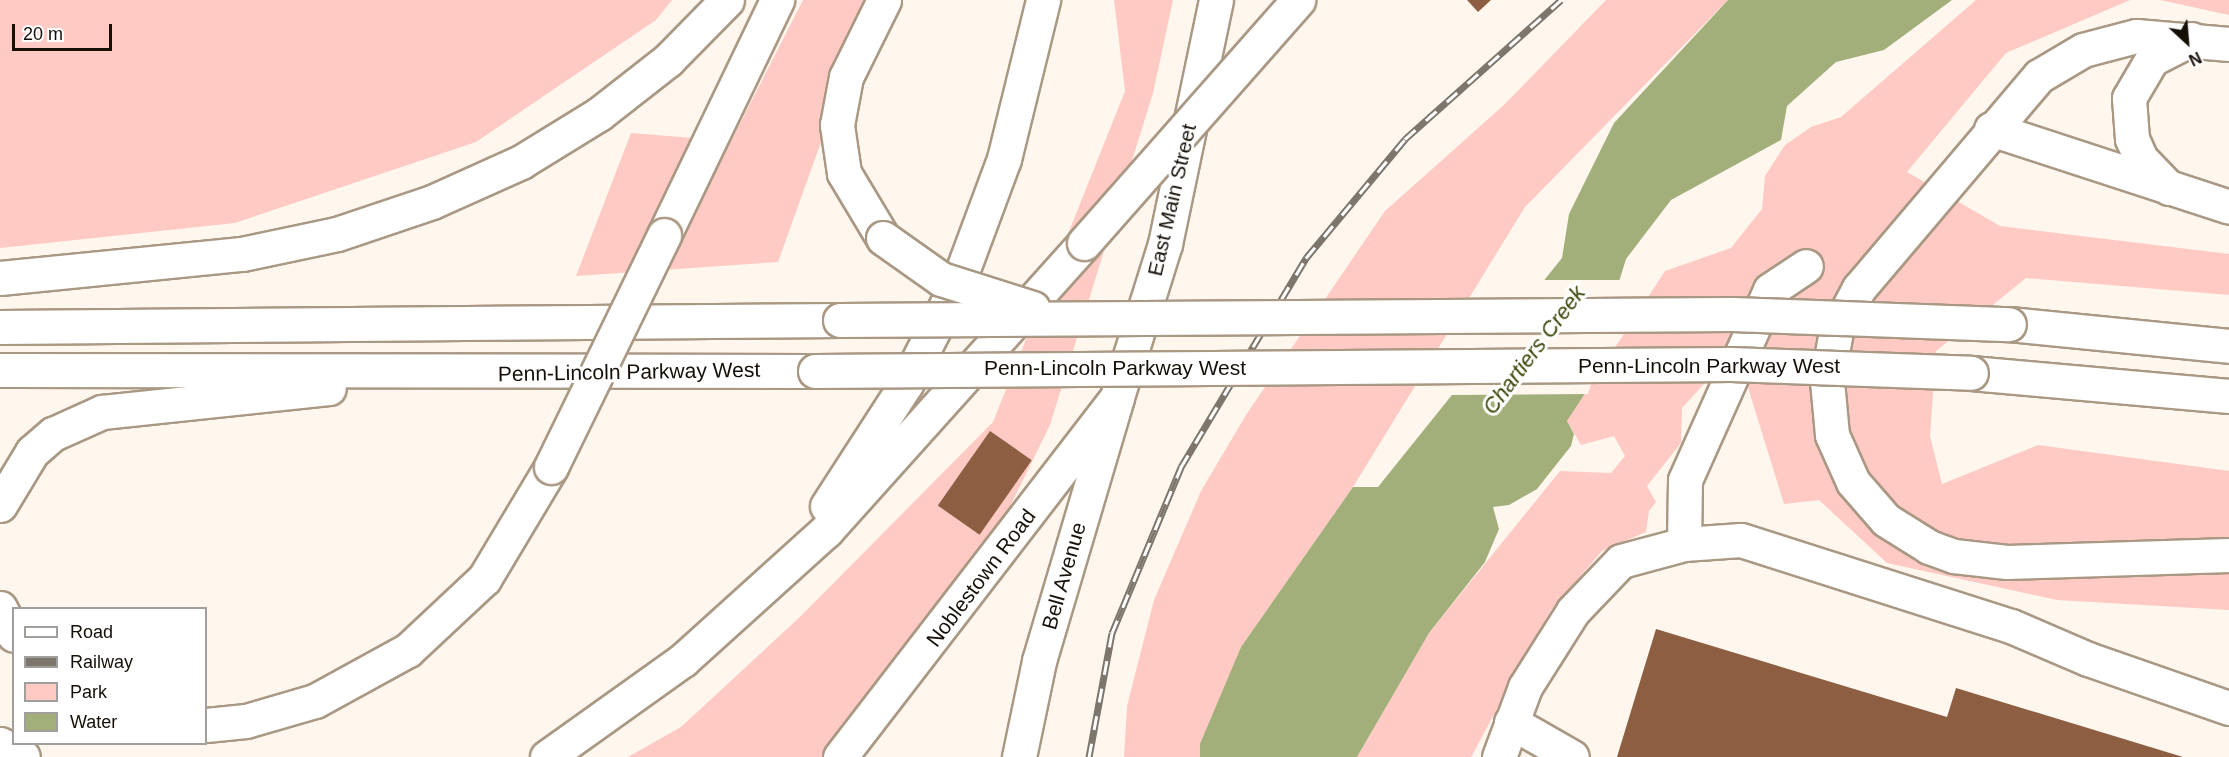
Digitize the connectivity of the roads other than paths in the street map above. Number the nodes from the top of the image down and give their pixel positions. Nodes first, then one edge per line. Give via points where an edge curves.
1 (727, 0) edge
2 (777, 0) edge
3 (884, 0) edge
4 (1043, 0) edge
5 (1216, 0) edge
6 (1298, 0) edge
7 (2196, 37) junction
8 (2229, 44) edge
9 (1991, 129) junction
10 (2172, 190) junction
11 (2229, 207) edge
12 (1806, 266) dead end
13 (0, 278) edge
14 (1066, 318) junction
15 (0, 327) edge
16 (2229, 346) edge
17 (0, 370) edge
18 (492, 374) junction
19 (1117, 396) junction
20 (2229, 396) edge
21 (1, 501) edge
22 (1684, 544) junction
23 (2229, 555) edge
24 (0, 608) edge
25 (724, 621) junction
26 (12, 631) edge
27 (2229, 708) edge
28 (1511, 722) junction
29 (207, 725) edge
30 (0, 744) edge
31 (23, 757) edge
32 (547, 757) edge
33 (840, 757) edge
34 (1019, 757) edge
35 (1499, 757) edge
36 (1572, 757) edge

1 - 13 main road via 668,60 599,114 521,162 432,202 337,234 242,254
2 - 29 main road, bridge via 551,467 484,579 408,650 315,701 246,721
3 - 14 main road, bridge via 846,77 837,125 844,173 883,238 941,279
4 - 25 main road via 1004,159 982,226 933,333 834,496
5 - 19 main road, East Main Street via 1164,244
6 - 25 main road, bridge via 856,500
7 - 8 main road
7 - 9 main road via 2136,36 2083,50 2039,76
7 - 10 main road via 2152,59 2128,98 2132,139 2148,167
9 - 10 main road
9 - 23 main road, bridge via 1845,309 1829,355 1832,435 1867,502 1929,547 1980,561
10 - 11 main road
12 - 22 main road via 1770,290 1685,480
14 - 15 main road, bridge
14 - 16 main road, bridge via 1732,314 2010,324
17 - 18 main road, Penn-Lincoln Parkway West
18 - 20 main road, Penn-Lincoln Parkway West, bridge via 1731,364 1971,373
18 - 21 main road via 102,412 53,434 15,474
19 - 33 main road, Noblestown Road via 971,594
19 - 34 main road, Bell Avenue via 1039,661
22 - 27 main road via 1741,540 1845,569
22 - 28 main road via 1621,561 1573,611 1525,687
24 - 26 main road
25 - 32 main road via 639,695
28 - 35 main road
28 - 36 main road
30 - 31 main road

